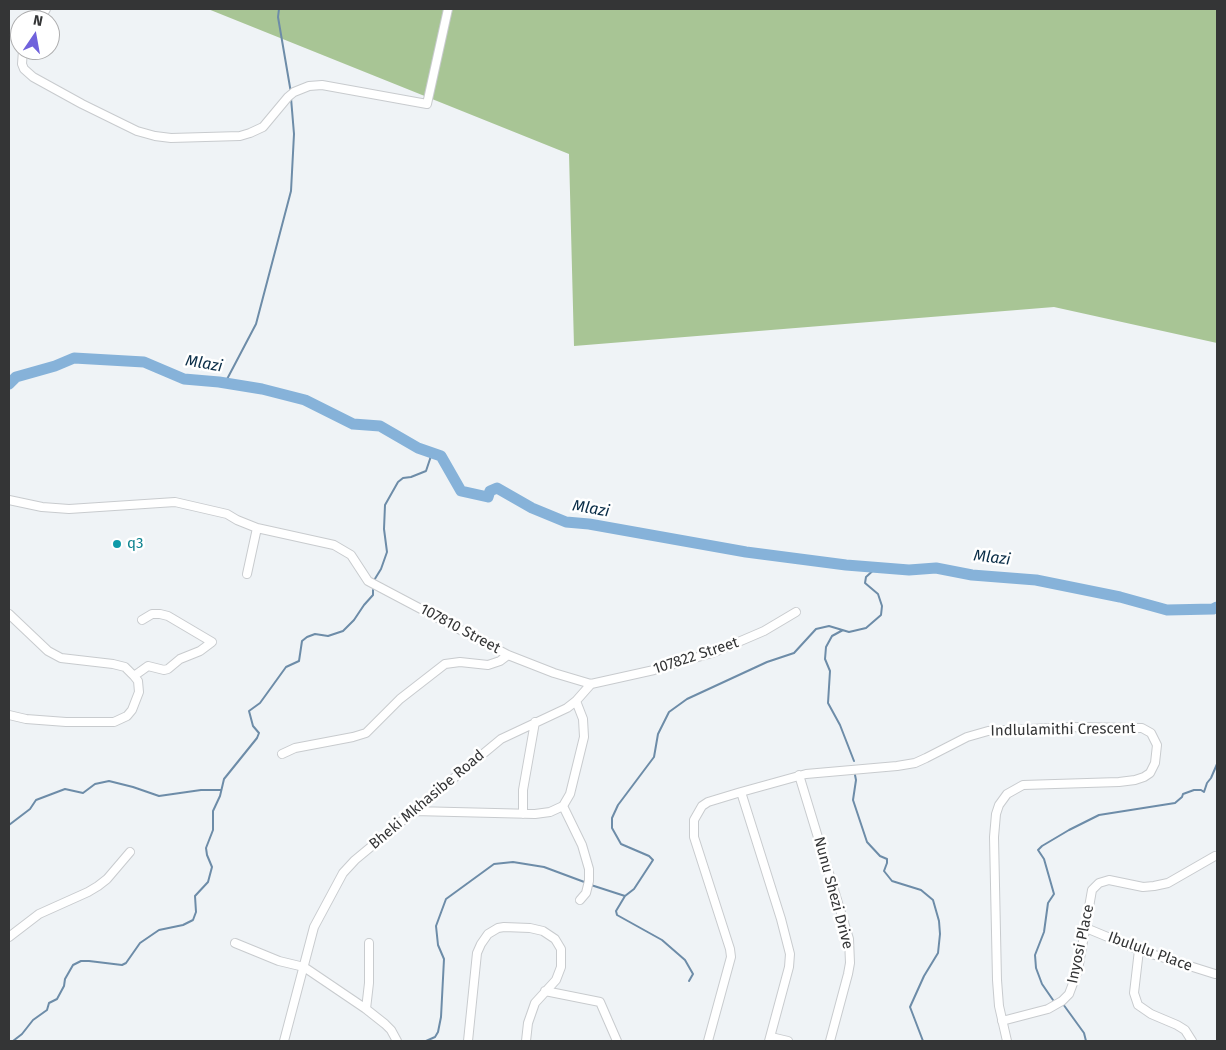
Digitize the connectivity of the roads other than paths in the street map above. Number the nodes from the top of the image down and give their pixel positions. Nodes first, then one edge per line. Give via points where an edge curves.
1 (448, 9) edge
2 (22, 60) edge
3 (9, 500) edge
4 (257, 528) junction
5 (247, 574) dead end
6 (796, 612) dead end
7 (9, 614) edge
8 (142, 620) dead end
9 (508, 655) junction
10 (134, 676) junction
11 (591, 684) junction
12 (576, 701) junction
13 (9, 715) edge
14 (536, 722) junction
15 (282, 754) dead end
16 (799, 775) junction
17 (741, 792) junction
18 (563, 806) junction
19 (414, 811) junction
20 (522, 814) junction
21 (130, 852) dead end
22 (1215, 856) dead end
23 (580, 900) dead end
24 (1086, 928) junction
25 (9, 937) edge
26 (235, 943) dead end
27 (369, 943) dead end
28 (1139, 950) junction
29 (304, 967) junction
30 (1215, 974) dead end
31 (545, 991) junction
32 (366, 1009) junction
33 (1002, 1021) junction
34 (770, 1039) edge
35 (284, 1041) edge
36 (397, 1041) edge
37 (468, 1041) edge
38 (526, 1041) edge
39 (617, 1041) edge
40 (708, 1041) edge
41 (788, 1041) edge
42 (830, 1041) edge
43 (1007, 1041) edge
44 (1192, 1041) edge

1 - 2 street via 427,104 322,85 309,86 294,92 258,130 240,136 163,137 145,133 33,77 24,69
3 - 4 street via 69,509 175,502 227,514
4 - 5 street
4 - 9 street, 107810 Street via 312,539 345,550 356,560 368,581
6 - 11 street, 107822 Street via 715,652
7 - 10 street via 48,651 61,658 119,665
8 - 10 street via 152,614 168,616 212,642 168,669 148,666
9 - 11 street, 107810 Street
9 - 15 street via 488,665 445,664 400,699 366,733 295,748
10 - 13 street via 140,692 136,703 127,716 114,722 66,722
11 - 12 street, Bheki Mkhasibe Road
12 - 14 street, Bheki Mkhasibe Road
12 - 18 street via 583,719 584,737 570,794
14 - 19 street, Bheki Mkhasibe Road via 501,739
14 - 20 street via 525,776
16 - 17 street, Indlulamithi Crescent
16 - 33 street, Indlulamithi Crescent via 915,763 967,737 988,731 1136,727 1151,734 1157,745 1157,756 1153,768 1144,777 1119,782 1024,785 1007,794 999,805 994,837
16 - 42 street, Nunu Shezi Drive via 849,938 848,974
17 - 34 street via 790,954
17 - 40 street, Indlulamithi Crescent via 708,802 697,812 694,820 694,837 731,957
18 - 20 street via 544,813
18 - 23 street via 582,845 589,869 590,881
19 - 20 street
19 - 29 street, Bheki Mkhasibe Road via 344,873 314,927
21 - 25 street via 98,886 39,914
22 - 24 street, Inyosi Place via 1168,883 1143,887 1108,880 1099,883 1092,890
24 - 28 street, Ibululu Place
24 - 33 street, Inyosi Place via 1078,970 1069,994 1062,1002
26 - 29 street via 279,961
27 - 32 street
28 - 30 street, Ibululu Place
28 - 44 street via 1134,993 1138,1005 1185,1030
29 - 32 street
29 - 35 street, Bheki Mkhasibe Road
31 - 37 street via 556,980 561,967 561,949 555,939 544,931 530,928 504,927 493,931 484,938 474,968
31 - 38 street via 531,1012
31 - 39 street via 600,1002
32 - 36 street via 391,1030
33 - 43 street, Indlulamithi Crescent
34 - 41 street

